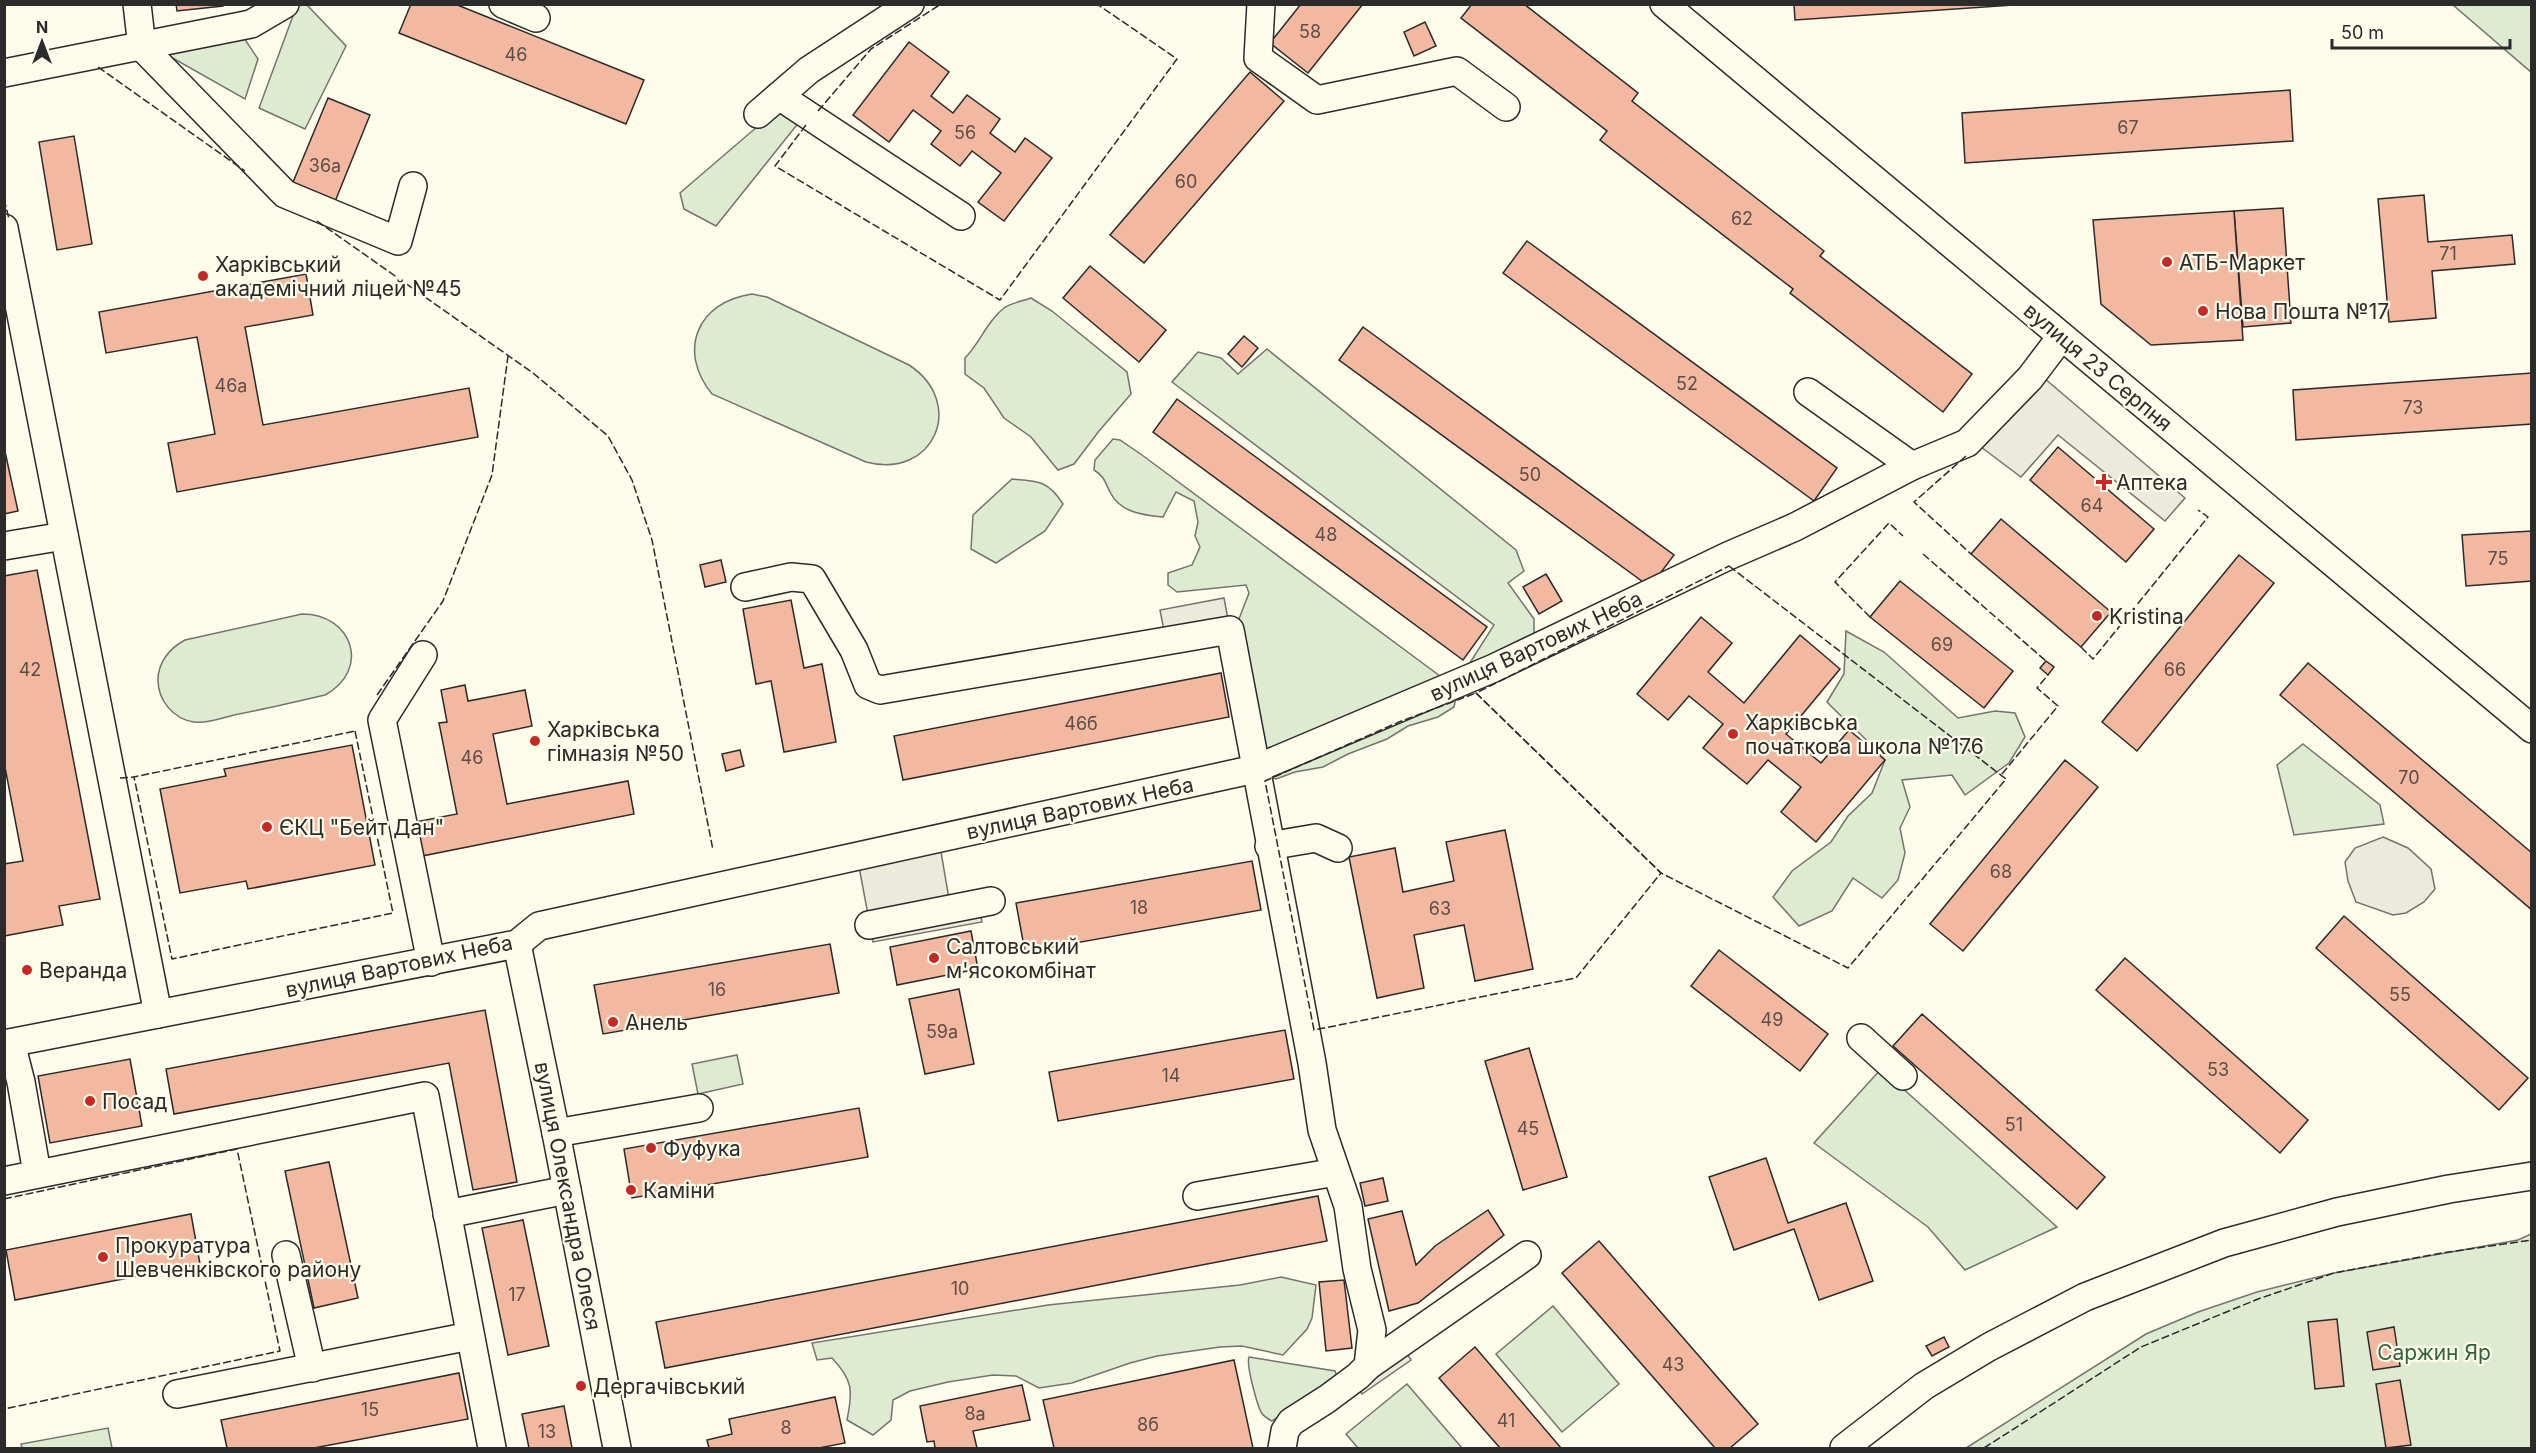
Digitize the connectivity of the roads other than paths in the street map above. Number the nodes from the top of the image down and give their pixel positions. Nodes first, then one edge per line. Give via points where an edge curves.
1 (138, 4) edge
2 (285, 4) edge
3 (503, 4) edge
4 (910, 4) edge
5 (1261, 4) edge
6 (1664, 4) edge
7 (536, 18) dead end
8 (142, 47) junction
9 (4, 74) edge
10 (779, 96) junction
11 (1506, 107) dead end
12 (758, 114) dead end
13 (413, 186) dead end
14 (961, 216) dead end
15 (4, 228) edge
16 (2061, 337) junction
17 (1808, 392) dead end
18 (1912, 466) junction
19 (64, 536) junction
20 (4, 546) edge
21 (744, 587) dead end
22 (423, 655) dead end
23 (2532, 729) edge
24 (1255, 769) junction
25 (1269, 846) junction
26 (1338, 848) dead end
27 (991, 901) dead end
28 (869, 925) dead end
29 (517, 944) junction
30 (431, 962) junction
31 (158, 1014) junction
32 (1861, 1038) dead end
33 (8, 1044) edge
34 (1903, 1076) dead end
35 (699, 1108) dead end
36 (556, 1133) junction
37 (1336, 1172) junction
38 (37, 1173) junction
39 (2532, 1176) edge
40 (4, 1181) edge
41 (567, 1190) junction
42 (1197, 1196) dead end
43 (447, 1214) junction
44 (286, 1255) dead end
45 (1527, 1255) dead end
46 (470, 1336) junction
47 (1368, 1366) junction
48 (312, 1368) junction
49 (177, 1394) dead end
50 (492, 1449) edge
51 (616, 1449) edge
52 (1282, 1449) edge
53 (1844, 1449) edge

1 - 8 street
2 - 8 street via 251,24
3 - 7 street
4 - 10 street via 809,70
5 - 11 street via 1258,58 1317,100 1457,71
6 - 16 street, вулиця 23 Серпня
8 - 9 street
8 - 13 street via 285,194 398,241
10 - 12 street
10 - 14 street
15 - 19 street
16 - 18 street, вулиця Вартових Неба via 2030,378 1967,443
16 - 23 street, вулиця 23 Серпня
17 - 18 street
18 - 24 street, вулиця Вартових Неба via 1795,527 1494,668
19 - 20 street
19 - 31 street
21 - 24 street via 791,577 812,579 854,650 868,685 880,690 1230,630
22 - 30 street via 382,720
24 - 25 street
24 - 29 street, вулиця Вартових Неба via 539,926
25 - 26 street via 1316,838
25 - 37 street via 1322,1130
27 - 28 street
29 - 30 street, вулиця Вартових Неба
29 - 36 street, вулиця Олександра Олеся
30 - 31 street, вулиця Вартових Неба
31 - 33 street, вулиця Вартових Неба
32 - 34 street
33 - 38 street via 21,1082
35 - 36 street
36 - 41 street, вулиця Олександра Олеся
37 - 42 street
37 - 47 street via 1348,1206 1372,1330
38 - 40 street
38 - 43 street via 425,1096
39 - 53 street via 2337,1212 2224,1244 2085,1297 1924,1386
41 - 43 street
41 - 51 street, вулиця Олександра Олеся
43 - 46 street
44 - 48 street
45 - 47 street
46 - 48 street
46 - 50 street
47 - 52 street via 1291,1422
48 - 49 street

